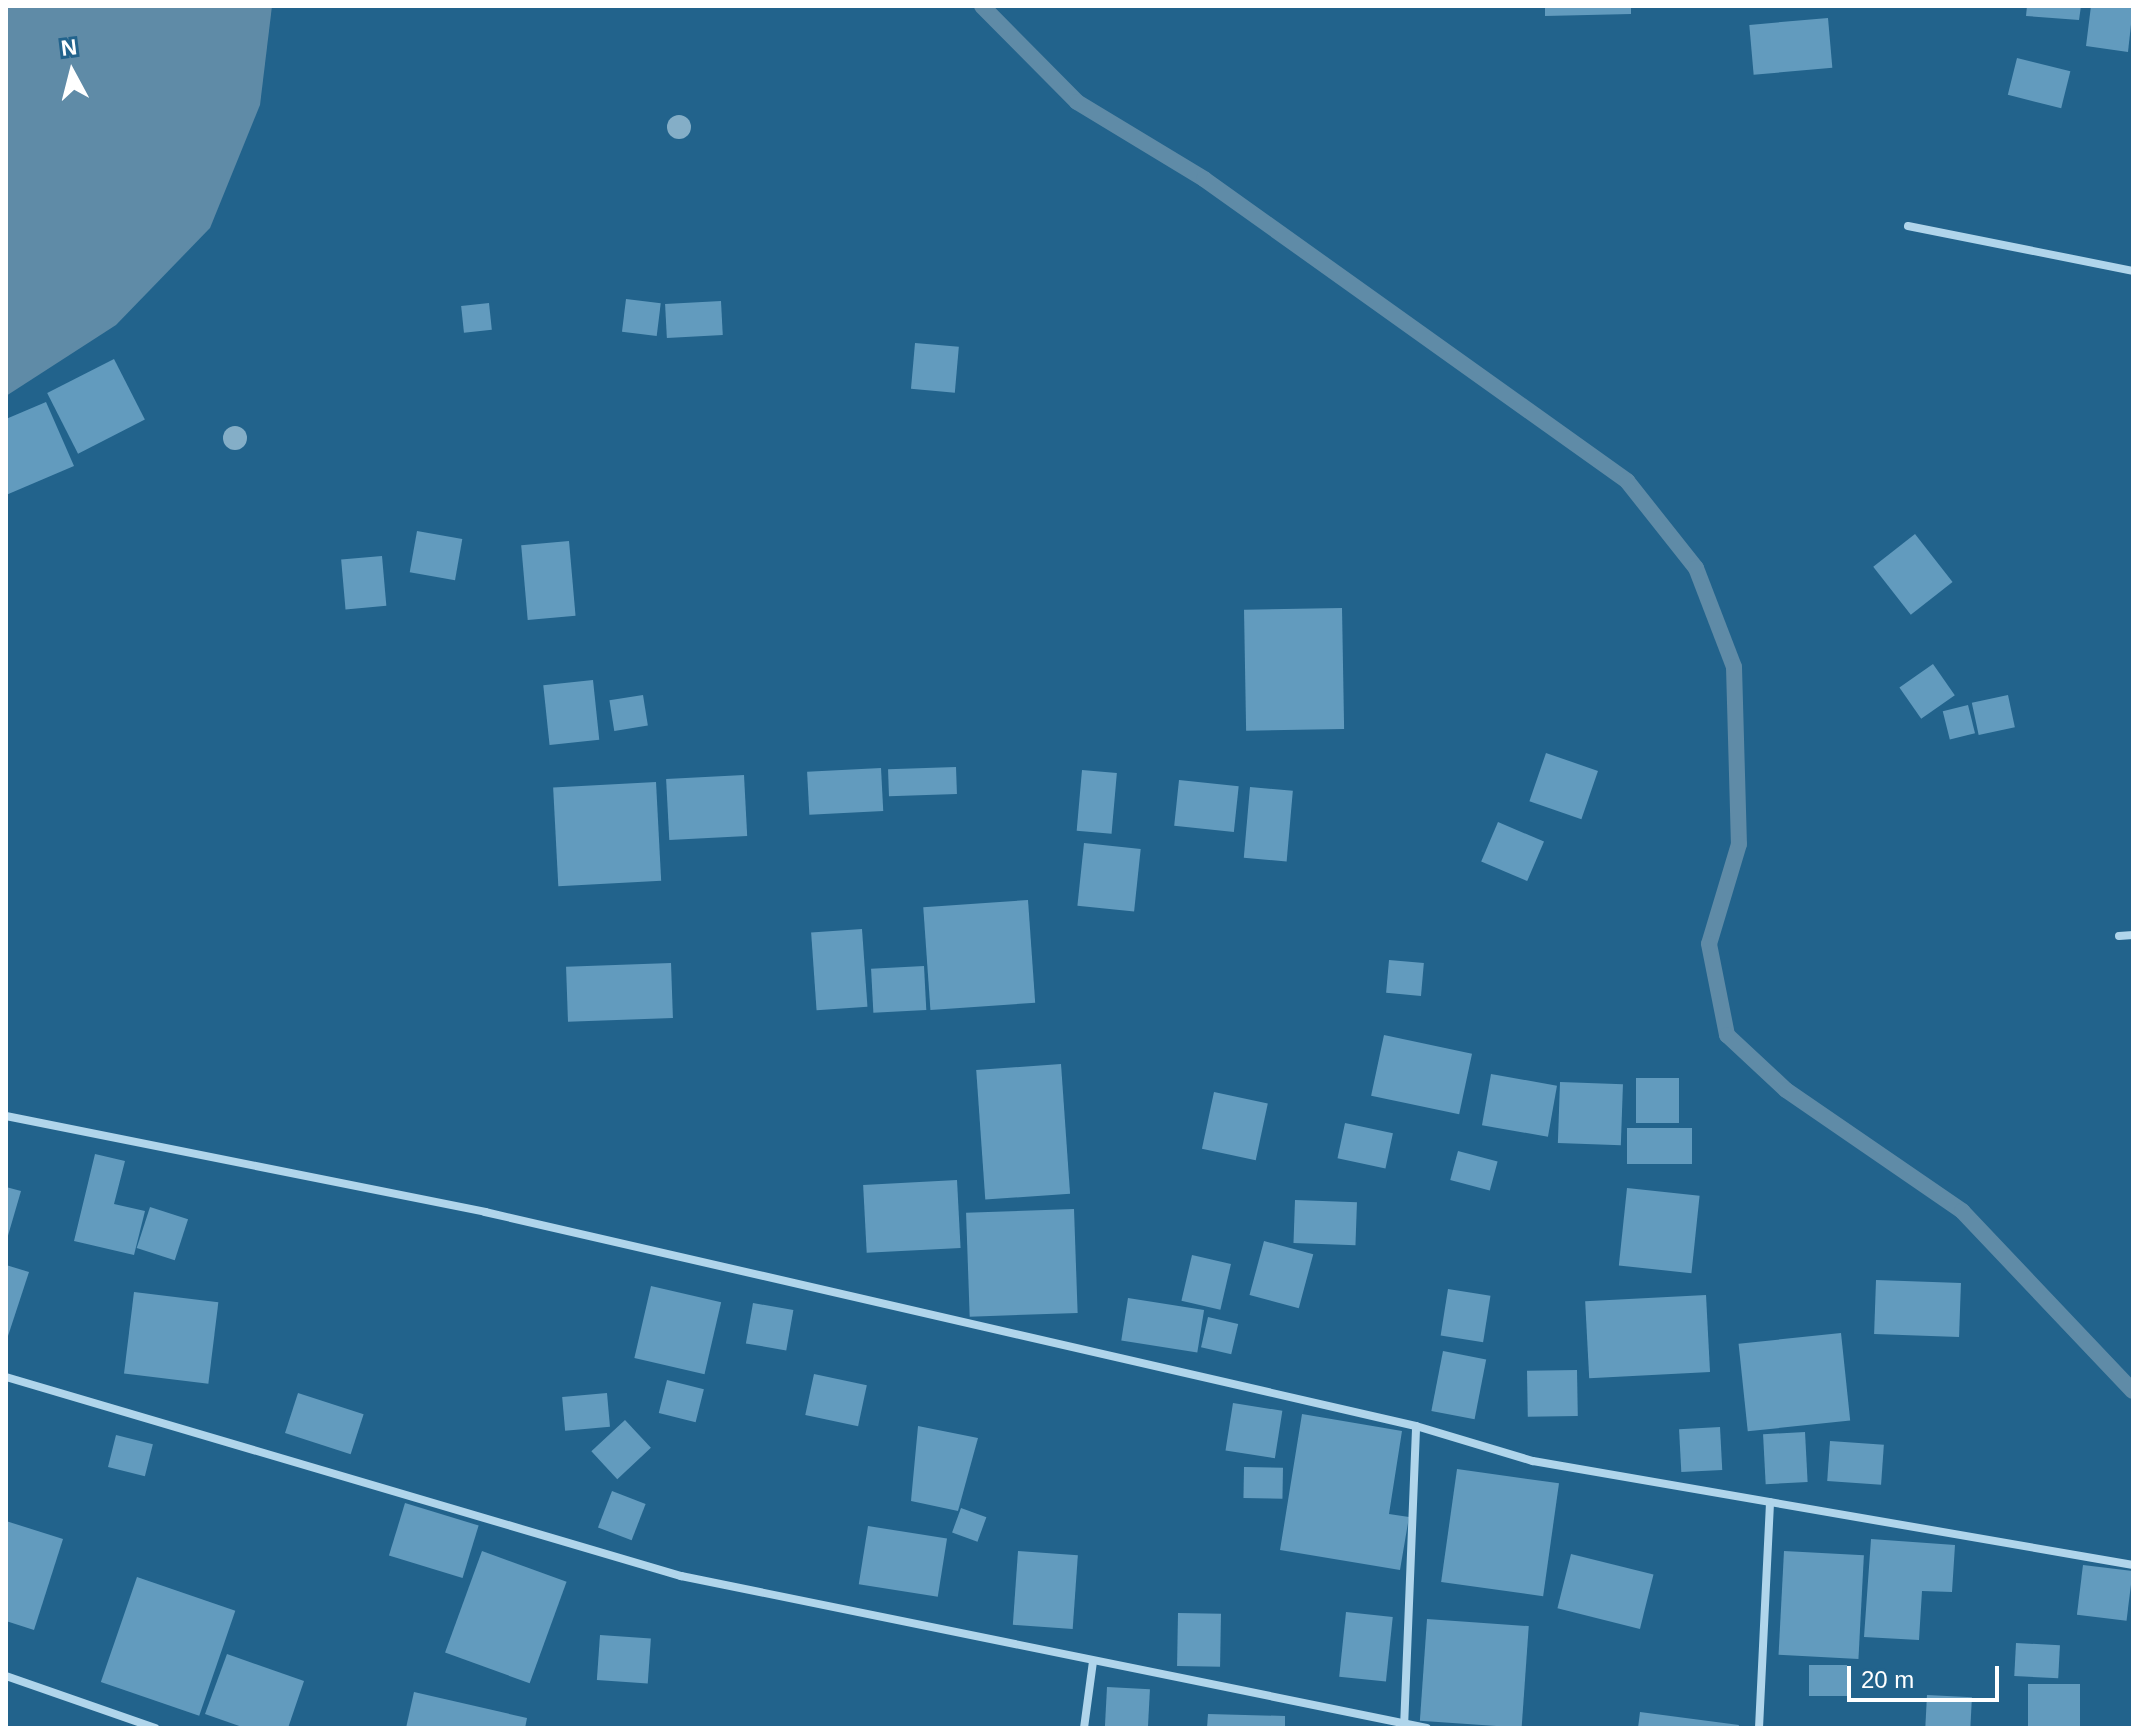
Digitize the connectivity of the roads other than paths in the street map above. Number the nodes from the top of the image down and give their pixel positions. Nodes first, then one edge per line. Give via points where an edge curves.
1 (1908, 226) dead end
2 (2133, 271) edge
3 (2133, 935) edge
4 (2119, 936) dead end
5 (6, 1116) edge
6 (6, 1377) edge
7 (1416, 1426) junction
8 (1770, 1502) junction
9 (2133, 1565) edge
10 (1093, 1661) junction
11 (6, 1676) edge
12 (1404, 1726) edge
13 (155, 1728) edge
14 (1084, 1728) edge
15 (1427, 1728) edge
16 (1759, 1728) edge

1 - 2 street
3 - 4 street
5 - 7 street via 485,1212
6 - 10 street via 681,1576
7 - 8 street via 1533,1461
7 - 12 street
8 - 9 street
8 - 16 street
10 - 12 street
10 - 14 street
11 - 13 street
12 - 15 street

